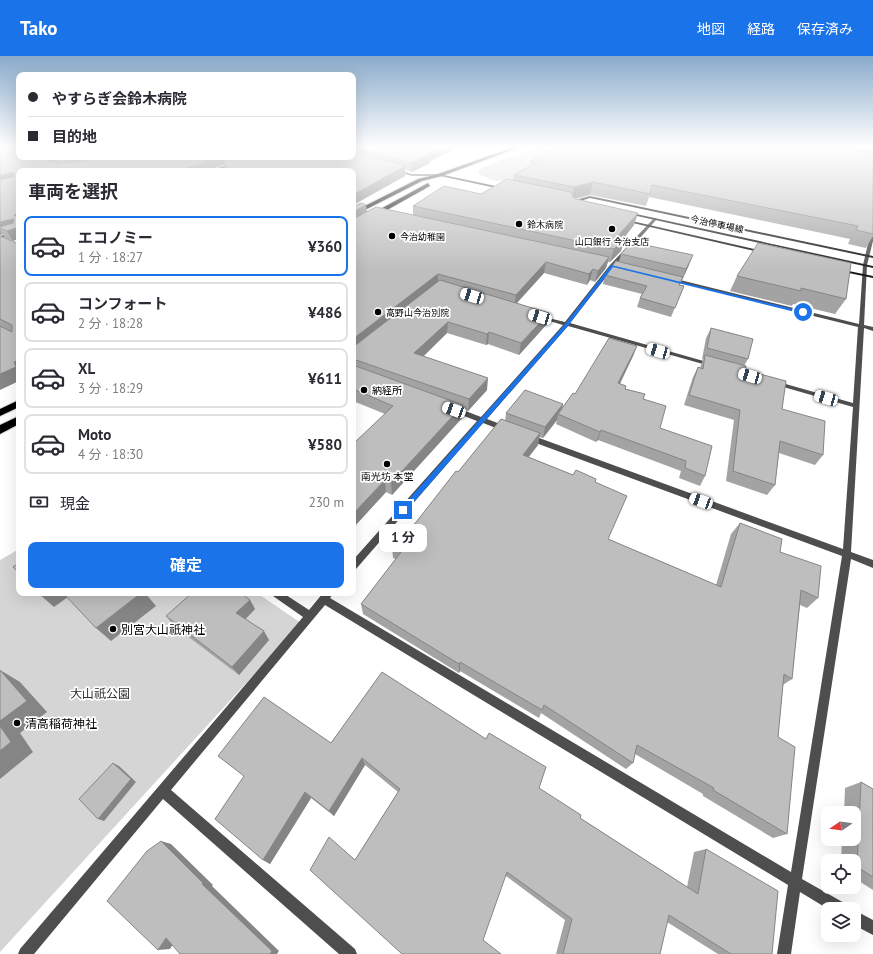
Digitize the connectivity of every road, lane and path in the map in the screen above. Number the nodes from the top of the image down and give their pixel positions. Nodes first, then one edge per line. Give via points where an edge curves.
1 (402, 189) edge
2 (420, 189) edge
3 (565, 201) edge
4 (572, 202) junction
5 (587, 205) edge
6 (574, 209) edge
7 (356, 212) edge
8 (377, 213) junction
9 (625, 213) edge
10 (385, 215) edge
11 (619, 219) edge
12 (655, 219) junction
13 (356, 225) edge
14 (649, 226) junction
15 (16, 232) edge
16 (873, 232) edge
17 (0, 238) edge
18 (6, 242) edge
19 (772, 254) edge
20 (867, 256) junction
21 (873, 257) edge
22 (605, 264) edge
23 (865, 265) junction
24 (612, 266) junction
25 (873, 267) edge
26 (620, 268) edge
27 (834, 268) edge
28 (864, 275) junction
29 (873, 277) edge
30 (665, 279) edge
31 (530, 314) edge
32 (566, 325) junction
33 (862, 327) junction
34 (873, 330) edge
35 (719, 368) edge
36 (765, 380) edge
37 (16, 405) edge
38 (857, 406) junction
39 (447, 407) edge
40 (0, 413) edge
41 (483, 420) junction
42 (16, 421) edge
43 (0, 430) edge
44 (847, 554) junction
45 (356, 563) edge
46 (873, 564) edge
47 (280, 596) edge
48 (326, 596) edge
49 (309, 616) junction
50 (162, 790) junction
51 (795, 882) junction
52 (829, 902) edge
53 (861, 921) edge
54 (873, 928) edge
55 (25, 954) edge
56 (350, 954) edge
57 (784, 954) edge

1 - 7 highway
2 - 8 highway
3 - 4 main road
4 - 5 main road
4 - 6 main road
4 - 20 main road via 590,197
8 - 10 street
8 - 13 highway
9 - 12 main road, 今治停車場線
11 - 14 main road
12 - 14 street
12 - 23 main road, 今治停車場線
14 - 19 main road
14 - 24 street
15 - 17 street
16 - 20 street
17 - 18 street
20 - 21 main road
20 - 23 street
22 - 24 street
23 - 25 main road, 今治停車場線
23 - 28 street
24 - 26 street
24 - 32 street
27 - 28 main road
28 - 29 main road
28 - 33 street
30 - 33 street
31 - 32 street
32 - 35 street
32 - 41 street
33 - 34 street
33 - 38 street
36 - 38 street
37 - 40 highway
38 - 44 street
39 - 41 street
41 - 44 street
41 - 45 street
42 - 43 highway
44 - 46 street
44 - 51 street
47 - 49 street
48 - 49 street
48 - 51 street
49 - 50 street
50 - 55 street
50 - 56 street
51 - 52 street
51 - 57 street
53 - 54 street

